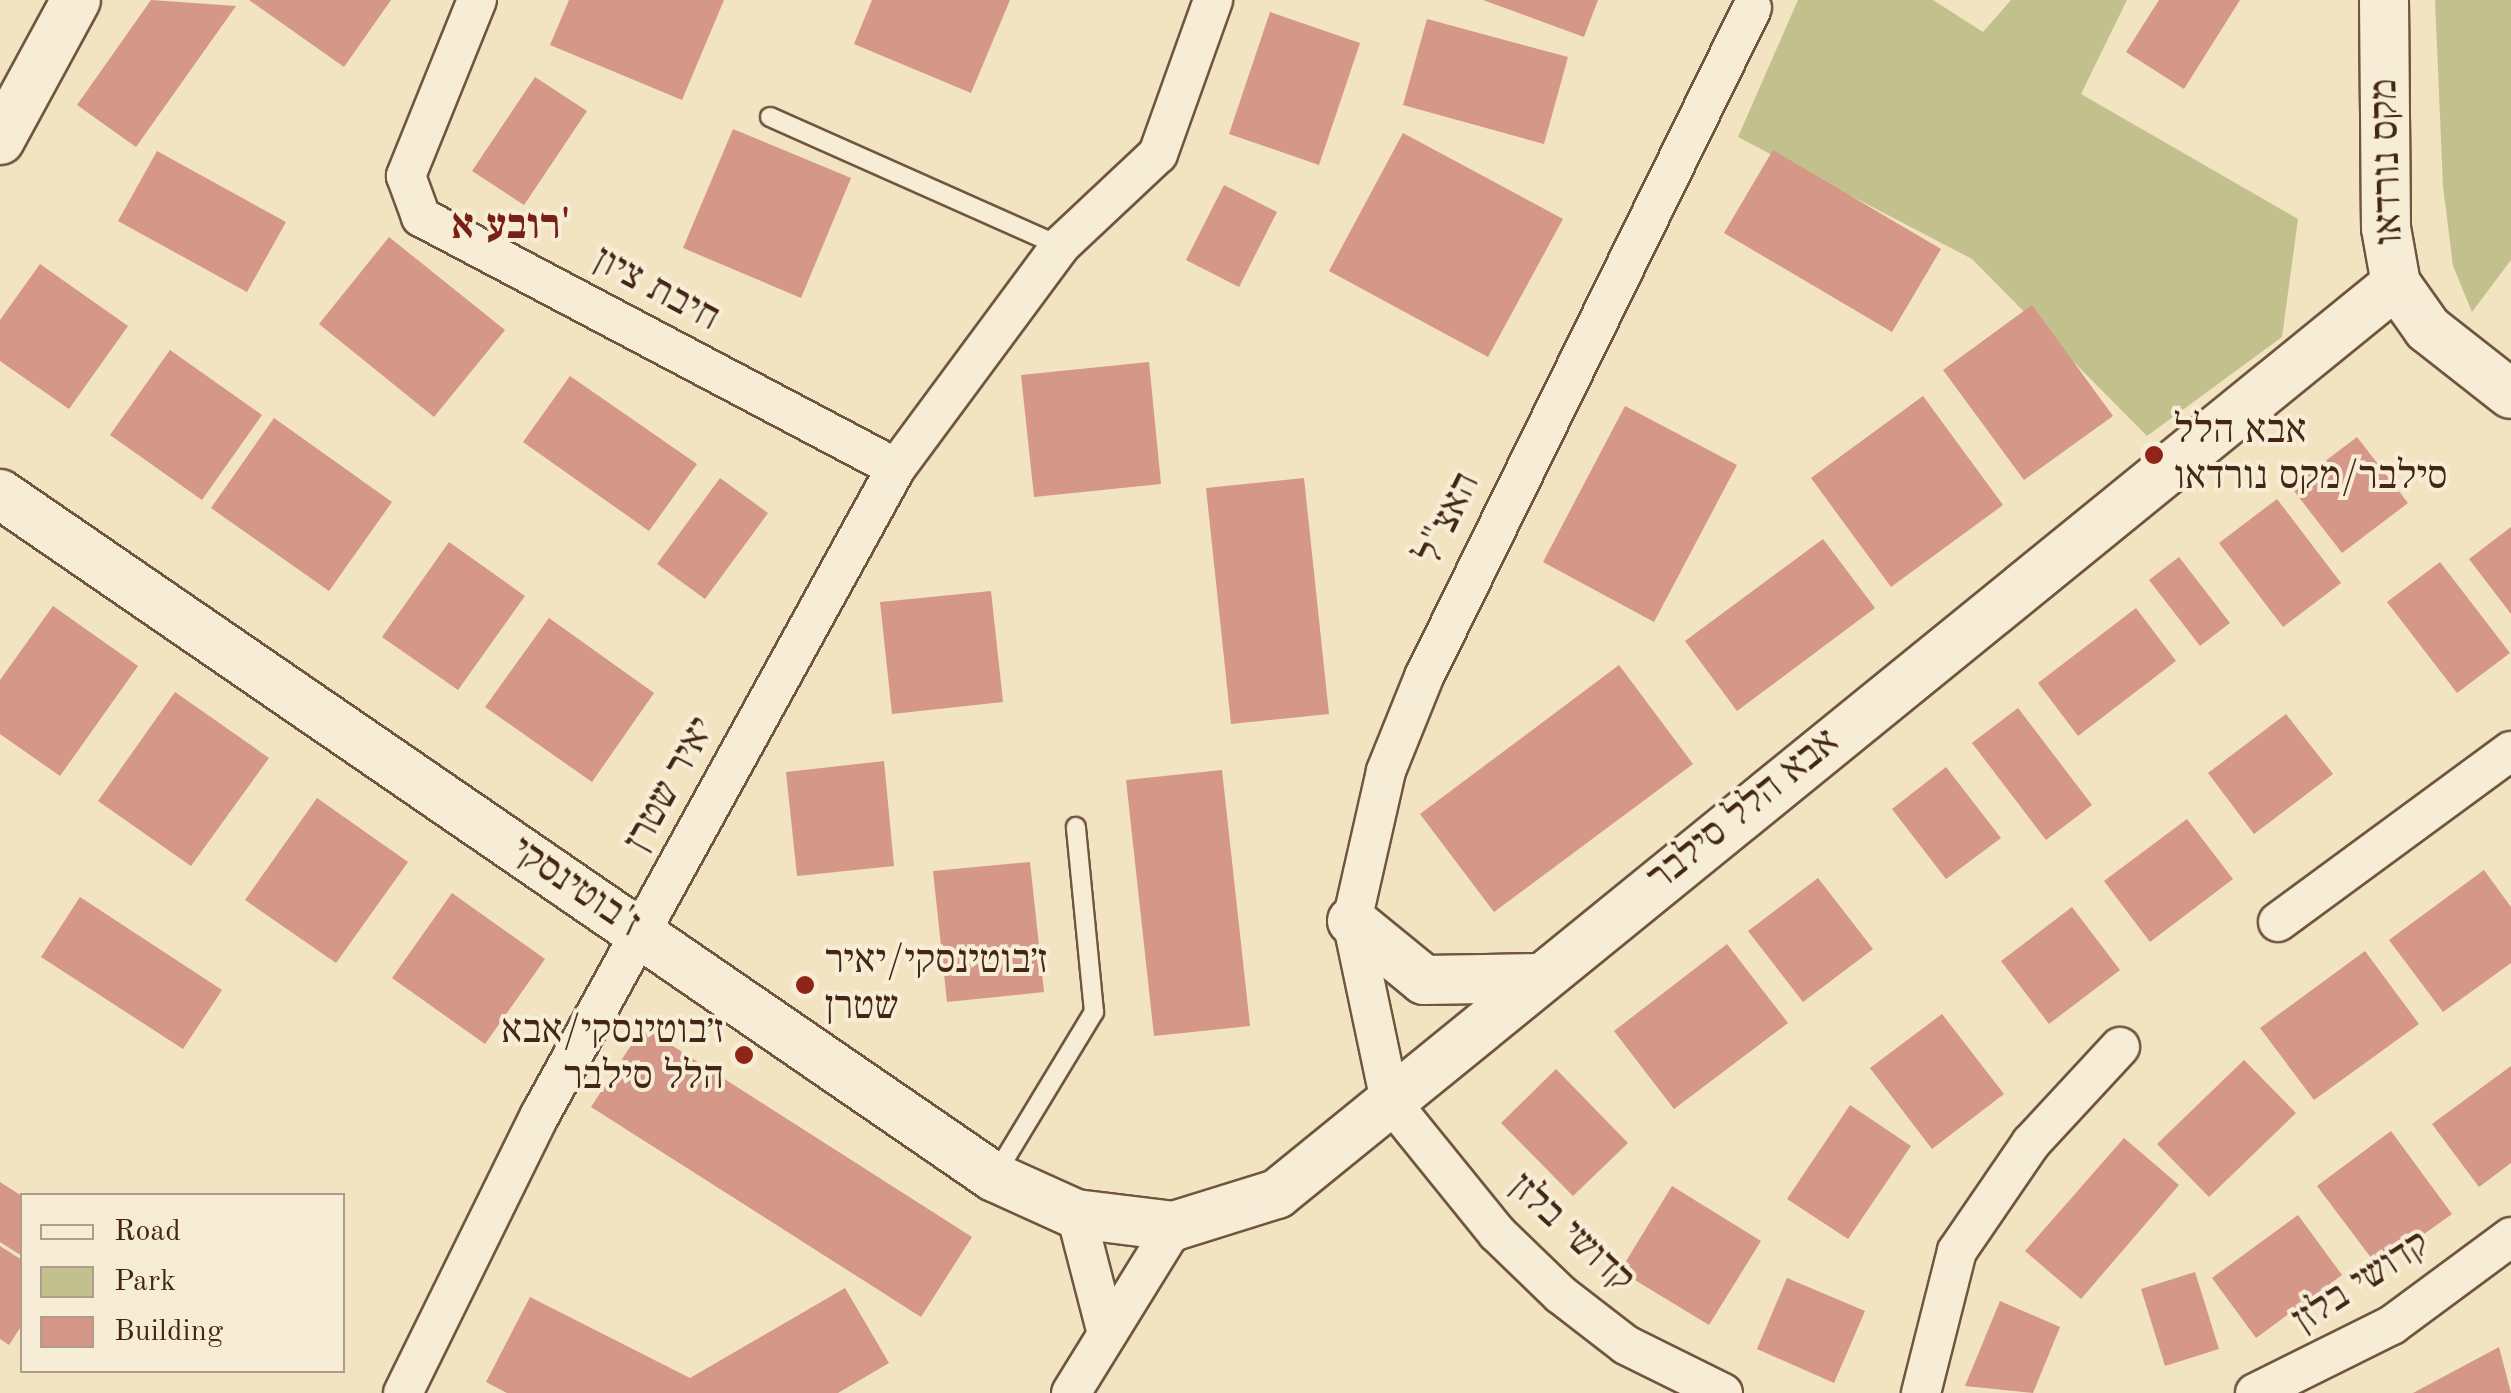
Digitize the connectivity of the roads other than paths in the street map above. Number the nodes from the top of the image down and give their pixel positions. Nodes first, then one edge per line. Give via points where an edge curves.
1 (76, 0) edge
2 (477, 0) edge
3 (1213, 0) edge
4 (2384, 0) edge
5 (1752, 8) dead end
6 (770, 117) dead end
7 (0, 140) edge
8 (1060, 246) junction
9 (2396, 284) junction
10 (2511, 394) edge
11 (896, 468) junction
12 (0, 494) edge
13 (2511, 751) edge
14 (1076, 828) dead end
15 (1352, 921) junction
16 (2278, 922) dead end
17 (640, 933) junction
18 (1537, 978) junction
19 (2120, 1047) dead end
20 (1390, 1101) junction
21 (994, 1178) junction
22 (1076, 1214) junction
23 (1174, 1226) junction
24 (2511, 1236) edge
25 (1108, 1334) junction
26 (403, 1393) edge
27 (1070, 1393) edge
28 (1723, 1393) edge
29 (1922, 1393) edge
30 (2255, 1393) edge

1 - 7 street
2 - 11 street, חיבת ציון via 406,176 421,217
3 - 8 street, יאיר שטרן via 1158,154
4 - 9 street, מקס נורדאו via 2386,228
5 - 15 street, האצ"ל via 1424,677 1386,772
6 - 8 lane
8 - 11 street, יאיר שטרן
9 - 10 street, מקס נורדאו via 2428,328
9 - 18 street, אבא הלל סילבר
11 - 17 street, יאיר שטרן
12 - 17 street, ז'בוטינסקי
13 - 16 street
14 - 21 lane via 1094,1012
15 - 18 street via 1424,980
15 - 20 street, האצ"ל
17 - 21 street, ז'בוטינסקי
17 - 26 street, יאיר שטרן
18 - 20 street, אבא הלל סילבר
19 - 29 street via 2031,1143 1957,1251
20 - 23 street, אבא הלל סילבר via 1277,1194
20 - 28 street, קדושי בלזן via 1497,1234 1560,1294 1626,1345
21 - 22 street, ז'בוטינסקי
22 - 23 street, ז'בוטינסקי
22 - 25 street
23 - 25 street
24 - 30 street, קדושי בלזן via 2392,1325
25 - 27 street

